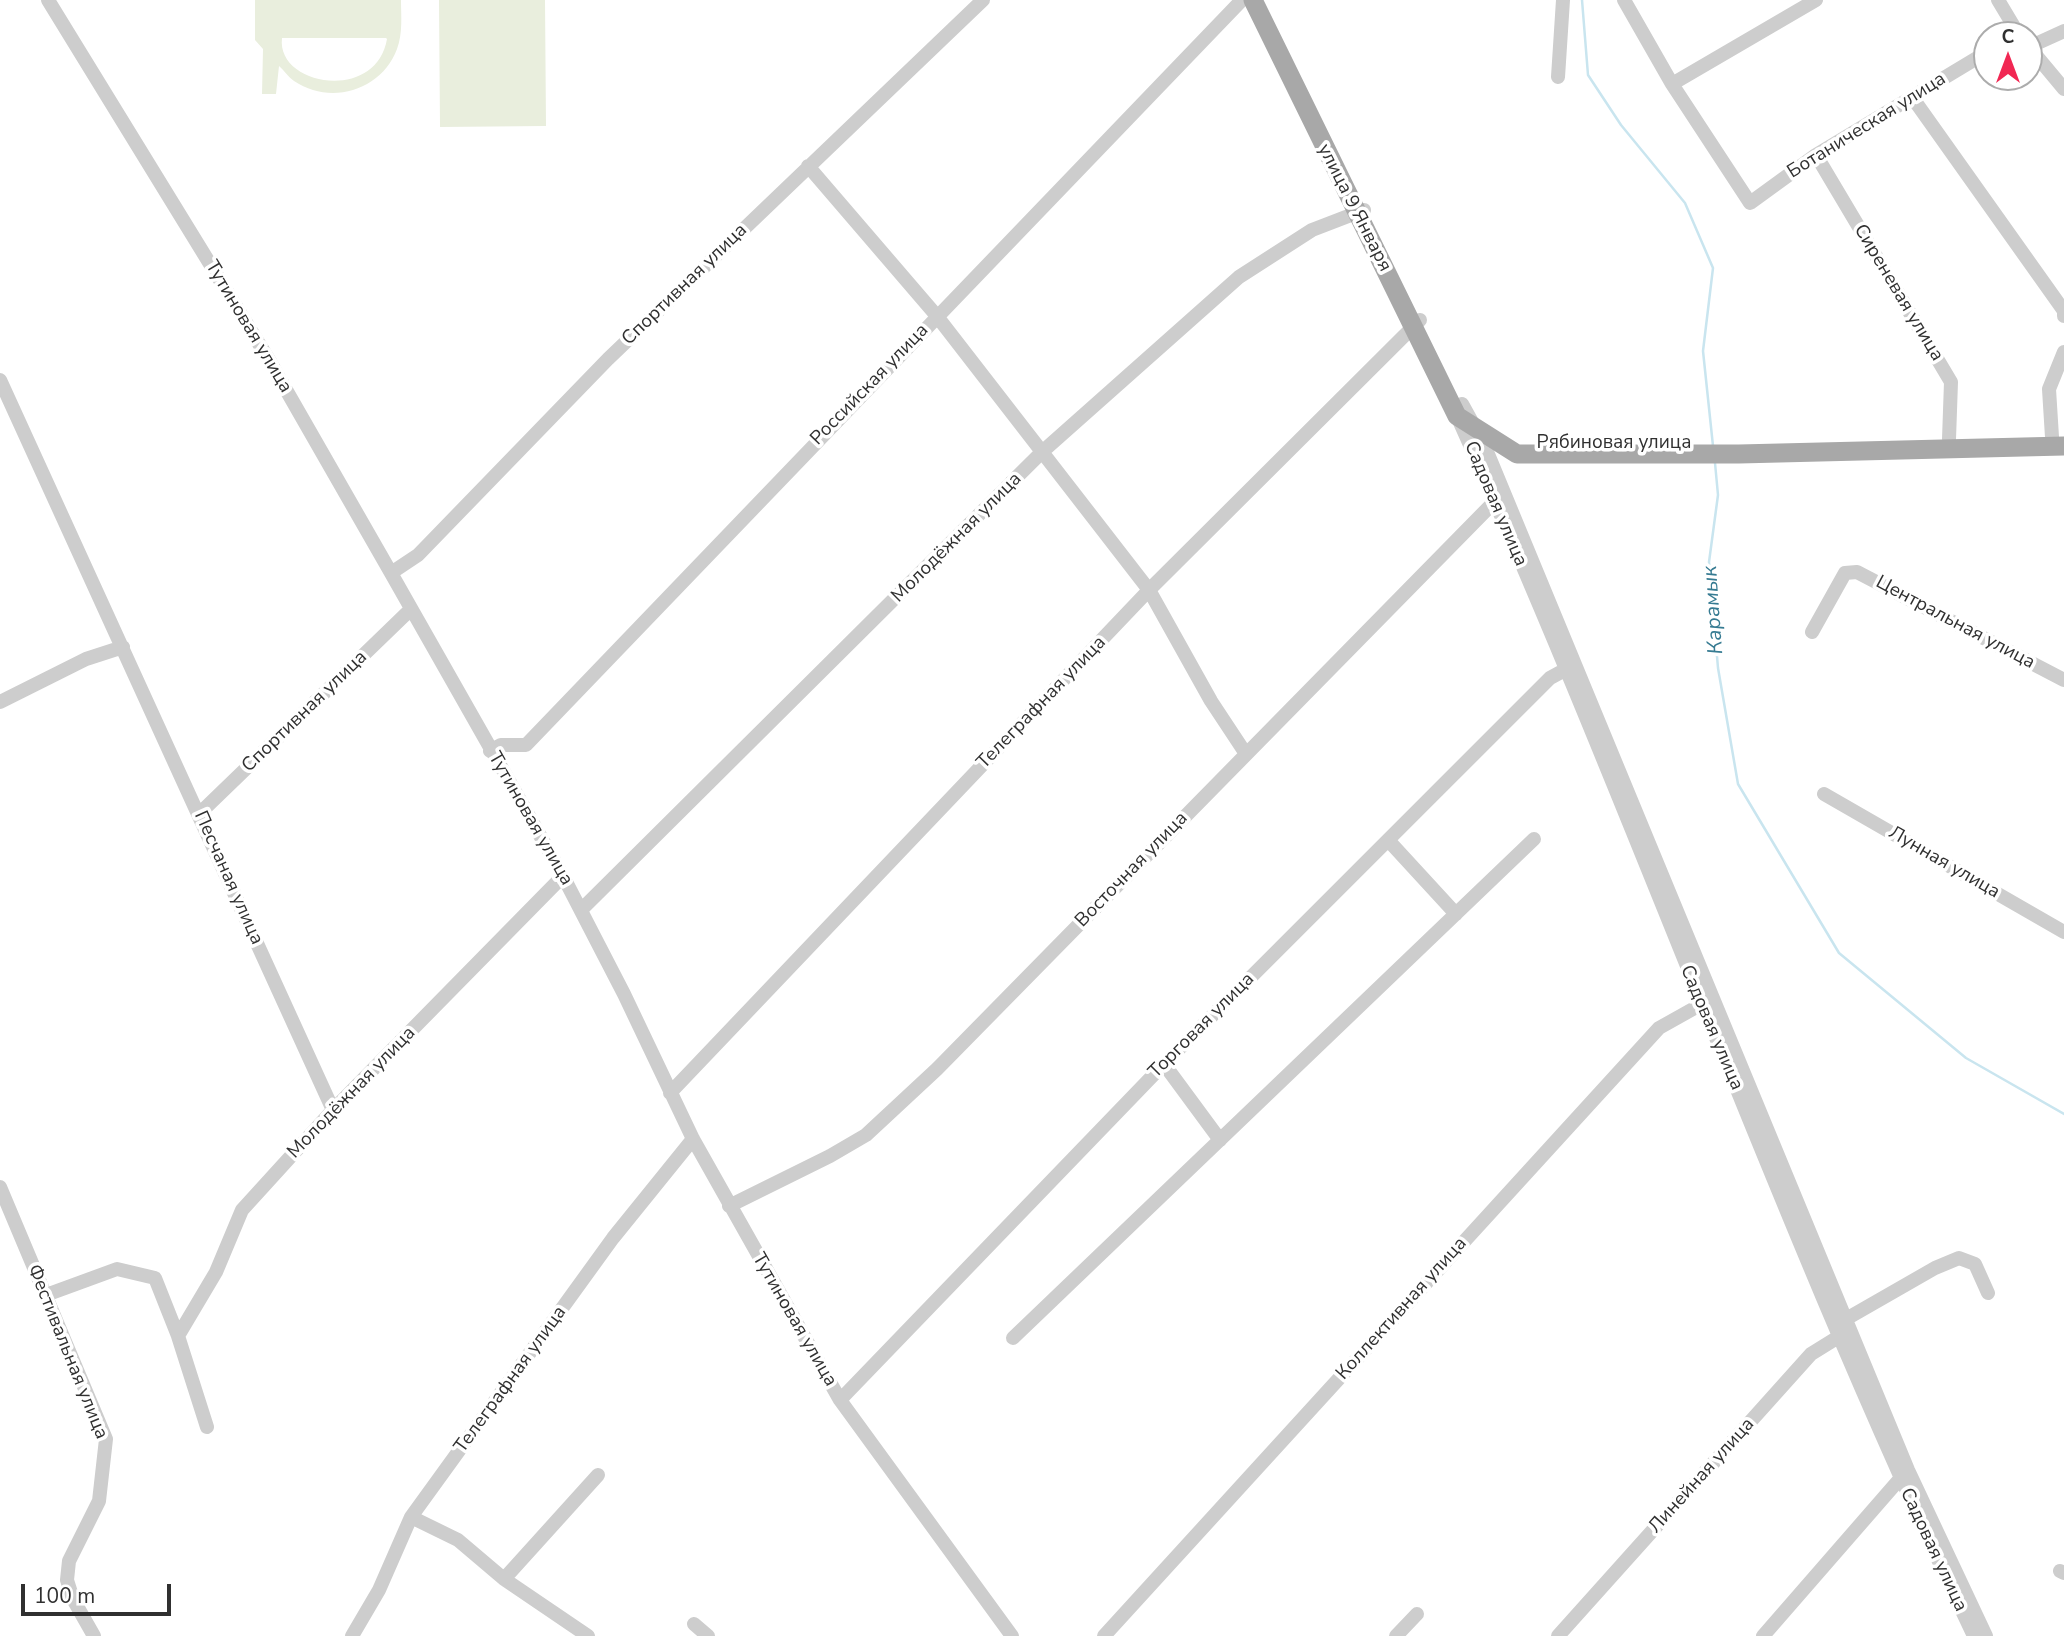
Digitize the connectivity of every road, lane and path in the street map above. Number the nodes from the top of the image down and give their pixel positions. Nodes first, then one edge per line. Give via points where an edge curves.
1 (48, 0) edge
2 (983, 0) edge
3 (1242, 0) edge
4 (1252, 0) edge
5 (1263, 0) edge
6 (1563, 0) edge
7 (1625, 0) edge
8 (1816, 0) edge
9 (1998, 0) edge
10 (2010, 21) edge
11 (2064, 32) edge
12 (2043, 41) edge
13 (1973, 60) edge
14 (2043, 64) edge
15 (1558, 77) dead end
16 (1672, 84) junction
17 (2064, 89) edge
18 (1912, 97) junction
19 (1815, 155) junction
20 (808, 166) junction
21 (1361, 211) junction
22 (936, 315) junction
23 (2064, 316) edge
24 (1416, 323) junction
25 (2064, 352) edge
26 (0, 380) edge
27 (1459, 410) junction
28 (1475, 428) junction
29 (1949, 439) junction
30 (2060, 440) edge
31 (1682, 449) junction
32 (1738, 449) junction
33 (1042, 452) junction
34 (1499, 496) junction
35 (391, 573) junction
36 (1149, 590) junction
37 (410, 610) junction
38 (1812, 632) dead end
39 (123, 647) junction
40 (1570, 667) junction
41 (2064, 680) edge
42 (0, 702) edge
43 (491, 751) junction
44 (1246, 754) junction
45 (1824, 794) dead end
46 (199, 814) junction
47 (1534, 839) dead end
48 (1388, 840) junction
49 (563, 876) junction
50 (581, 910) junction
51 (1456, 914) junction
52 (2064, 932) edge
53 (1707, 1002) junction
54 (1164, 1063) junction
55 (670, 1093) junction
56 (333, 1110) junction
57 (693, 1139) junction
58 (1220, 1140) junction
59 (0, 1187) edge
60 (729, 1206) junction
61 (1988, 1293) dead end
62 (46, 1295) junction
63 (1846, 1319) junction
64 (178, 1336) junction
65 (1840, 1336) junction
66 (1013, 1338) dead end
67 (840, 1400) junction
68 (207, 1427) dead end
69 (598, 1475) dead end
70 (1904, 1475) junction
71 (411, 1517) junction
72 (504, 1579) junction
73 (1417, 1614) dead end
74 (694, 1624) dead end
75 (94, 1636) edge
76 (352, 1636) edge
77 (588, 1636) edge
78 (708, 1636) edge
79 (1012, 1636) edge
80 (1104, 1636) edge
81 (1396, 1636) edge
82 (1558, 1636) edge
83 (1763, 1636) edge
84 (1974, 1636) edge
85 (1986, 1636) edge

1 - 35 street, Тутиновая улица via 269,360
2 - 20 street, Спортивная улица
3 - 22 street, Российская улица
4 - 21 main road, улица 9 Января
5 - 21 main road, улица 9 Января
6 - 15 street
7 - 16 street
8 - 16 street
9 - 10 street
11 - 12 street
13 - 18 street, Ботаническая улица
14 - 17 street
16 - 19 street, Ботаническая улица via 1750,203
18 - 19 street, Ботаническая улица
18 - 23 street
19 - 29 street, Сиреневая улица via 1951,382
20 - 22 street
20 - 35 street, Спортивная улица via 608,359 418,555
21 - 24 main road, улица 9 Января
21 - 33 street, Молодёжная улица via 1312,230 1239,277
22 - 33 street
22 - 43 street, Российская улица via 526,746 501,745
24 - 27 main road, улица 9 Января
24 - 36 street, Телеграфная улица
25 - 30 street via 2049,388
26 - 39 street, Песчаная улица
27 - 28 main road
27 - 31 main road, Рябиновая улица via 1519,443
27 - 34 street, Садовая улица
28 - 31 main road via 1517,454
28 - 34 street
29 - 30 main road
29 - 32 main road
30 - 32 main road
31 - 32 main road, Рябиновая улица
33 - 36 street
33 - 50 street, Молодёжная улица
34 - 40 street, Садовая улица
34 - 44 street, Восточная улица
35 - 37 street, Тутиновая улица
36 - 44 street
36 - 55 street, Телеграфная улица
37 - 43 street, Тутиновая улица
37 - 46 street, Спортивная улица
38 - 41 street, Центральная улица via 1844,573 1857,572
39 - 42 street via 86,659
39 - 46 street, Песчаная улица
40 - 48 street, Торговая улица via 1550,678
40 - 53 street, Садовая улица
43 - 49 street, Тутиновая улица
44 - 60 street, Восточная улица via 937,1069 866,1135
45 - 52 street, Лунная улица
46 - 56 street, Песчаная улица
47 - 51 street
48 - 51 street
48 - 54 street, Торговая улица
49 - 50 street, Тутиновая улица
49 - 56 street, Молодёжная улица
50 - 55 street, Тутиновая улица
51 - 58 street
53 - 63 street, Садовая улица
53 - 65 street, Садовая улица
53 - 80 street, Коллективная улица via 1659,1028
54 - 58 street
54 - 67 street, Торговая улица
55 - 57 street, Тутиновая улица
56 - 64 street, Молодёжная улица via 242,1210 216,1272
57 - 60 street, Тутиновая улица
57 - 71 street, Телеграфная улица via 613,1238
58 - 66 street
59 - 62 street, Фестивальная улица
60 - 67 street, Тутиновая улица
61 - 63 street via 1975,1264 1959,1258
62 - 64 street via 117,1269 155,1278
62 - 75 street, Фестивальная улица via 106,1439 99,1501 69,1561 66,1580
63 - 65 street
63 - 70 street, Садовая улица
64 - 68 street
65 - 70 street, Садовая улица
65 - 82 street, Линейная улица via 1811,1354
67 - 79 street, Тутиновая улица
69 - 72 street
70 - 83 street
70 - 84 street, Садовая улица
70 - 85 street, Садовая улица
71 - 72 street via 458,1540
71 - 76 street, Телеграфная улица via 379,1590
72 - 77 street
73 - 81 street
74 - 78 street

